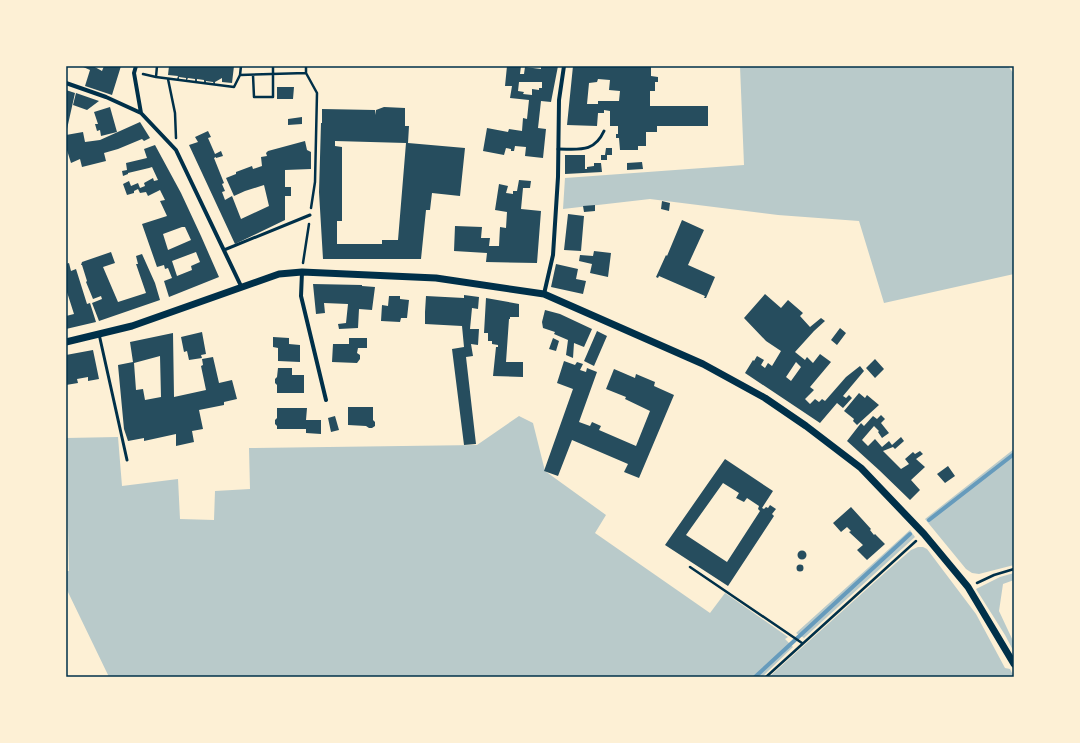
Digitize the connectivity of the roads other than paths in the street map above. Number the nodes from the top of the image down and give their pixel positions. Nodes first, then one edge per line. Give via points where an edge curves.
1 (136, 66) edge
2 (564, 66) edge
3 (66, 83) edge
4 (141, 113) junction
5 (604, 131) dead end
6 (558, 149) junction
7 (310, 215) road end
8 (224, 250) junction
9 (302, 272) junction
10 (241, 286) junction
11 (544, 294) junction
12 (99, 334) junction
13 (66, 342) edge
14 (326, 400) dead end
15 (127, 460) dead end
16 (1014, 664) edge

1 - 4 street via 134,73
2 - 6 street via 559,100
3 - 4 street
4 - 8 street via 176,150
5 - 6 lane via 590,148
6 - 11 street via 553,254
7 - 8 lane
8 - 10 street
9 - 10 street via 279,274
9 - 11 street via 436,278
9 - 14 street via 301,296
10 - 12 street via 132,326
11 - 16 street via 703,364 765,398 861,468 924,534 968,587
12 - 13 street
12 - 15 lane

